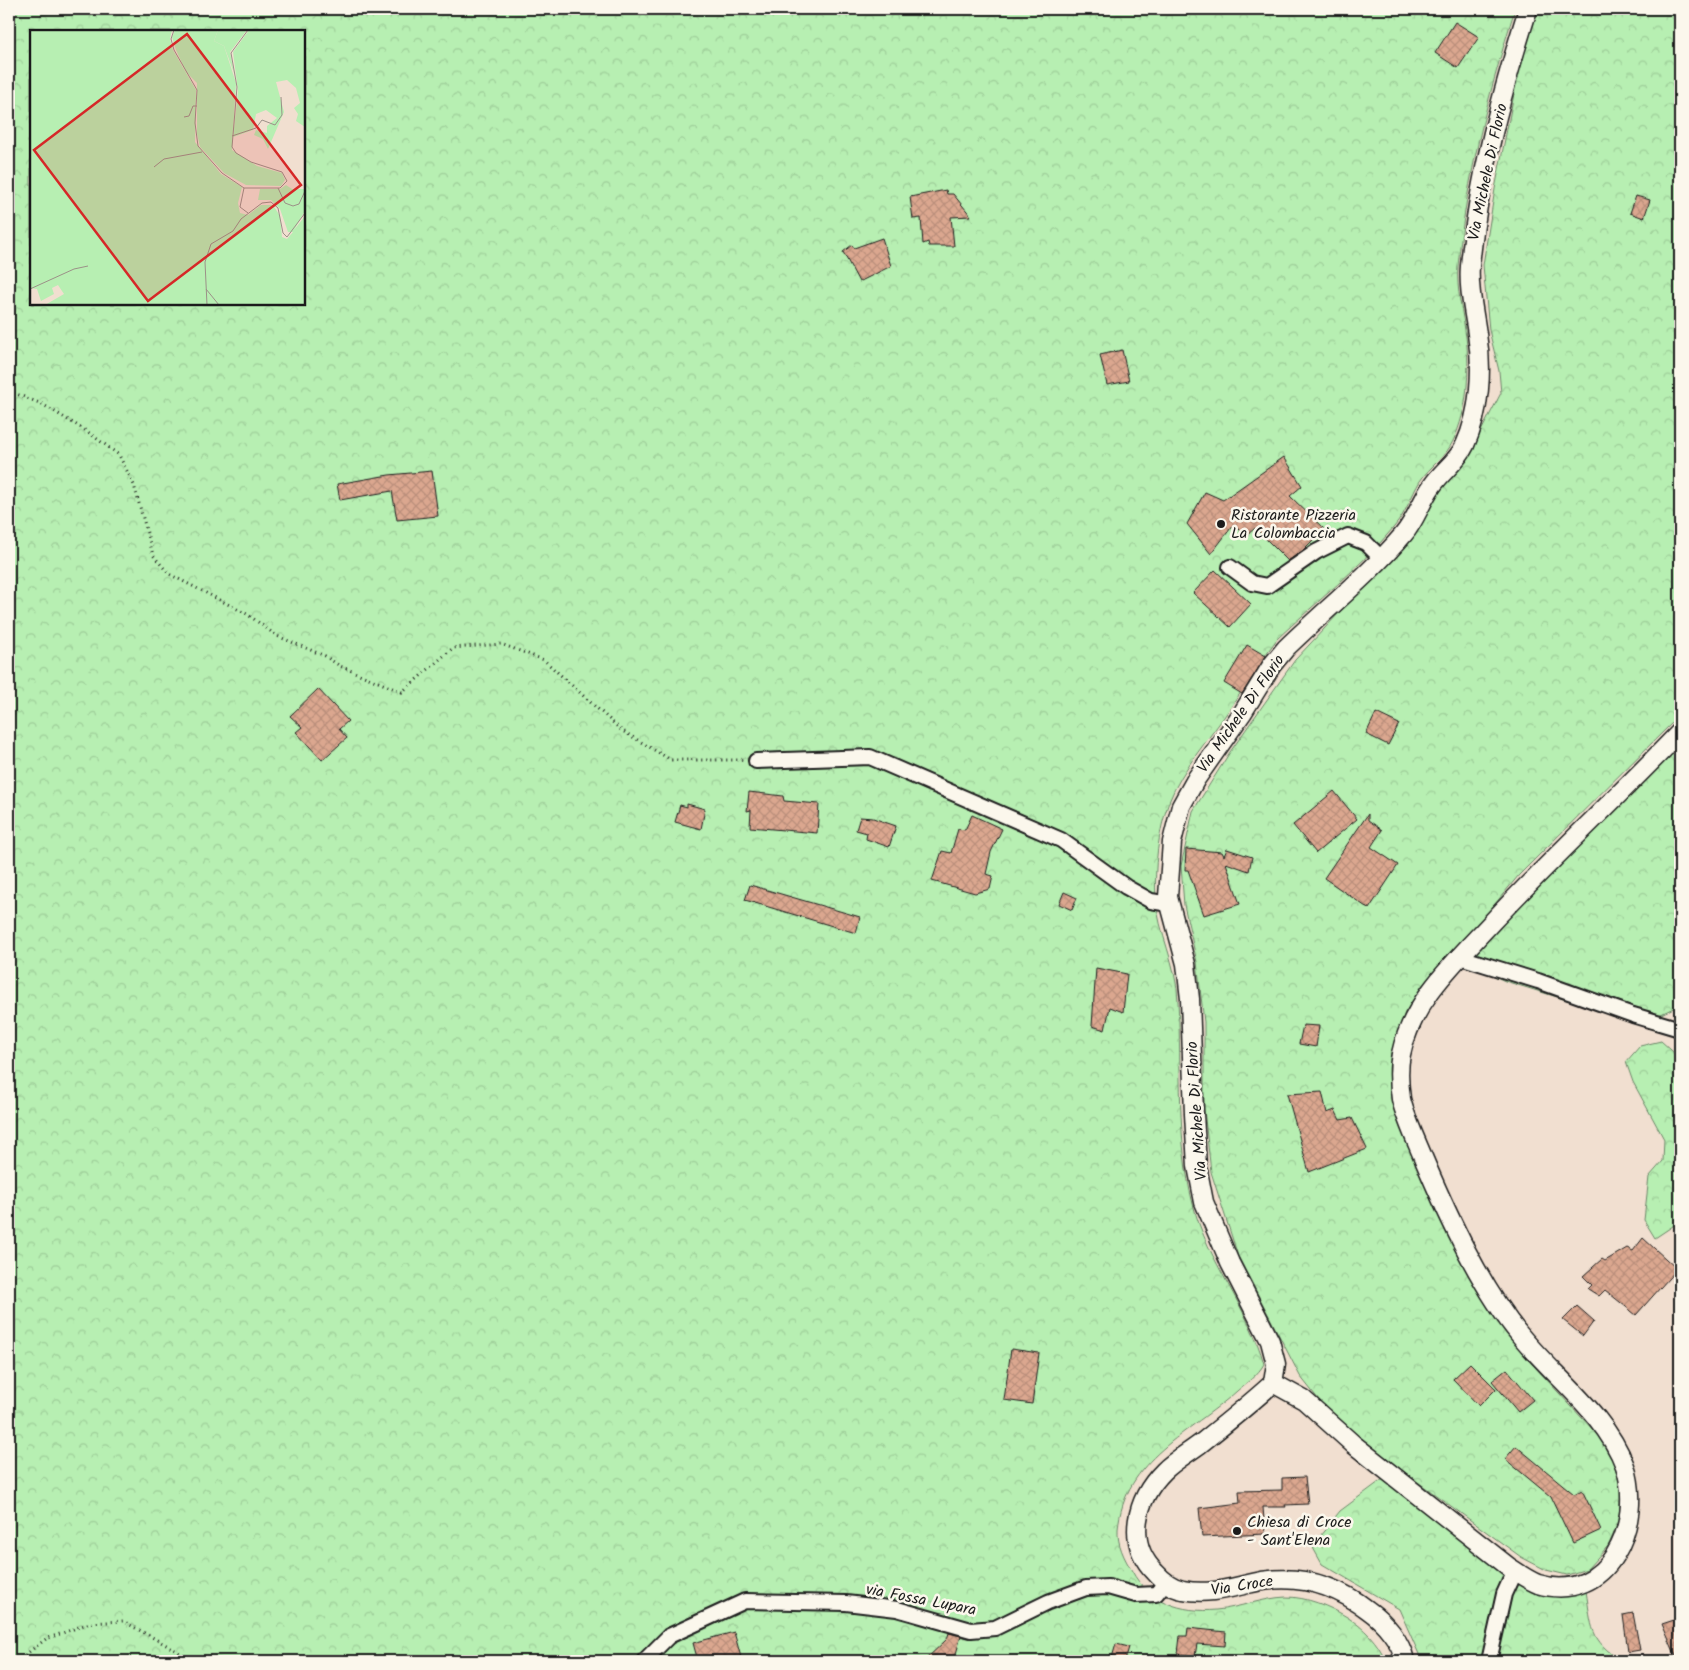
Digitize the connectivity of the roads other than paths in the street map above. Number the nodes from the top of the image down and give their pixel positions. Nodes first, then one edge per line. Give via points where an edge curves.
1 (1528, 9) edge
2 (1381, 558) junction
3 (1230, 567) dead end
4 (1680, 732) edge
5 (756, 761) road end
6 (1169, 904) junction
7 (1460, 957) junction
8 (1680, 1029) edge
9 (1273, 1383) junction
10 (1515, 1570) junction
11 (1165, 1583) junction
12 (644, 1661) edge
13 (1405, 1661) edge
14 (1489, 1661) edge

1 - 2 street, Via Michele Di Florio via 1497,120 1475,225 1470,269 1478,346 1479,384 1475,415 1457,460 1439,476 1405,534
2 - 3 street via 1366,543 1348,536 1316,552 1267,586 1252,583
2 - 6 street, Via Michele Di Florio via 1286,648 1196,779 1181,806 1172,842 1168,872
4 - 7 street via 1547,864
5 - 6 street via 870,757 1061,840 1126,887 1151,901
6 - 9 street, Via Michele Di Florio via 1186,964 1197,1166 1204,1202 1230,1263 1270,1341 1276,1364
7 - 8 street
7 - 10 street via 1422,1003 1408,1029 1401,1054 1399,1080 1402,1100 1432,1179 1502,1312 1610,1437 1618,1450 1629,1484 1630,1511 1624,1537 1601,1572 1583,1583 1561,1587 1539,1584
9 - 10 street via 1304,1400 1352,1444
9 - 11 street via 1164,1472 1146,1494 1138,1515 1136,1536 1150,1567
10 - 14 street via 1504,1594
11 - 12 street, via Fossa Lupara via 1156,1594 1136,1595 1108,1587 1086,1588 995,1628 972,1630 897,1609 846,1603 745,1601 669,1636
11 - 13 street, Via Croce via 1199,1592 1287,1579 1322,1585 1345,1594 1378,1617 1391,1632

